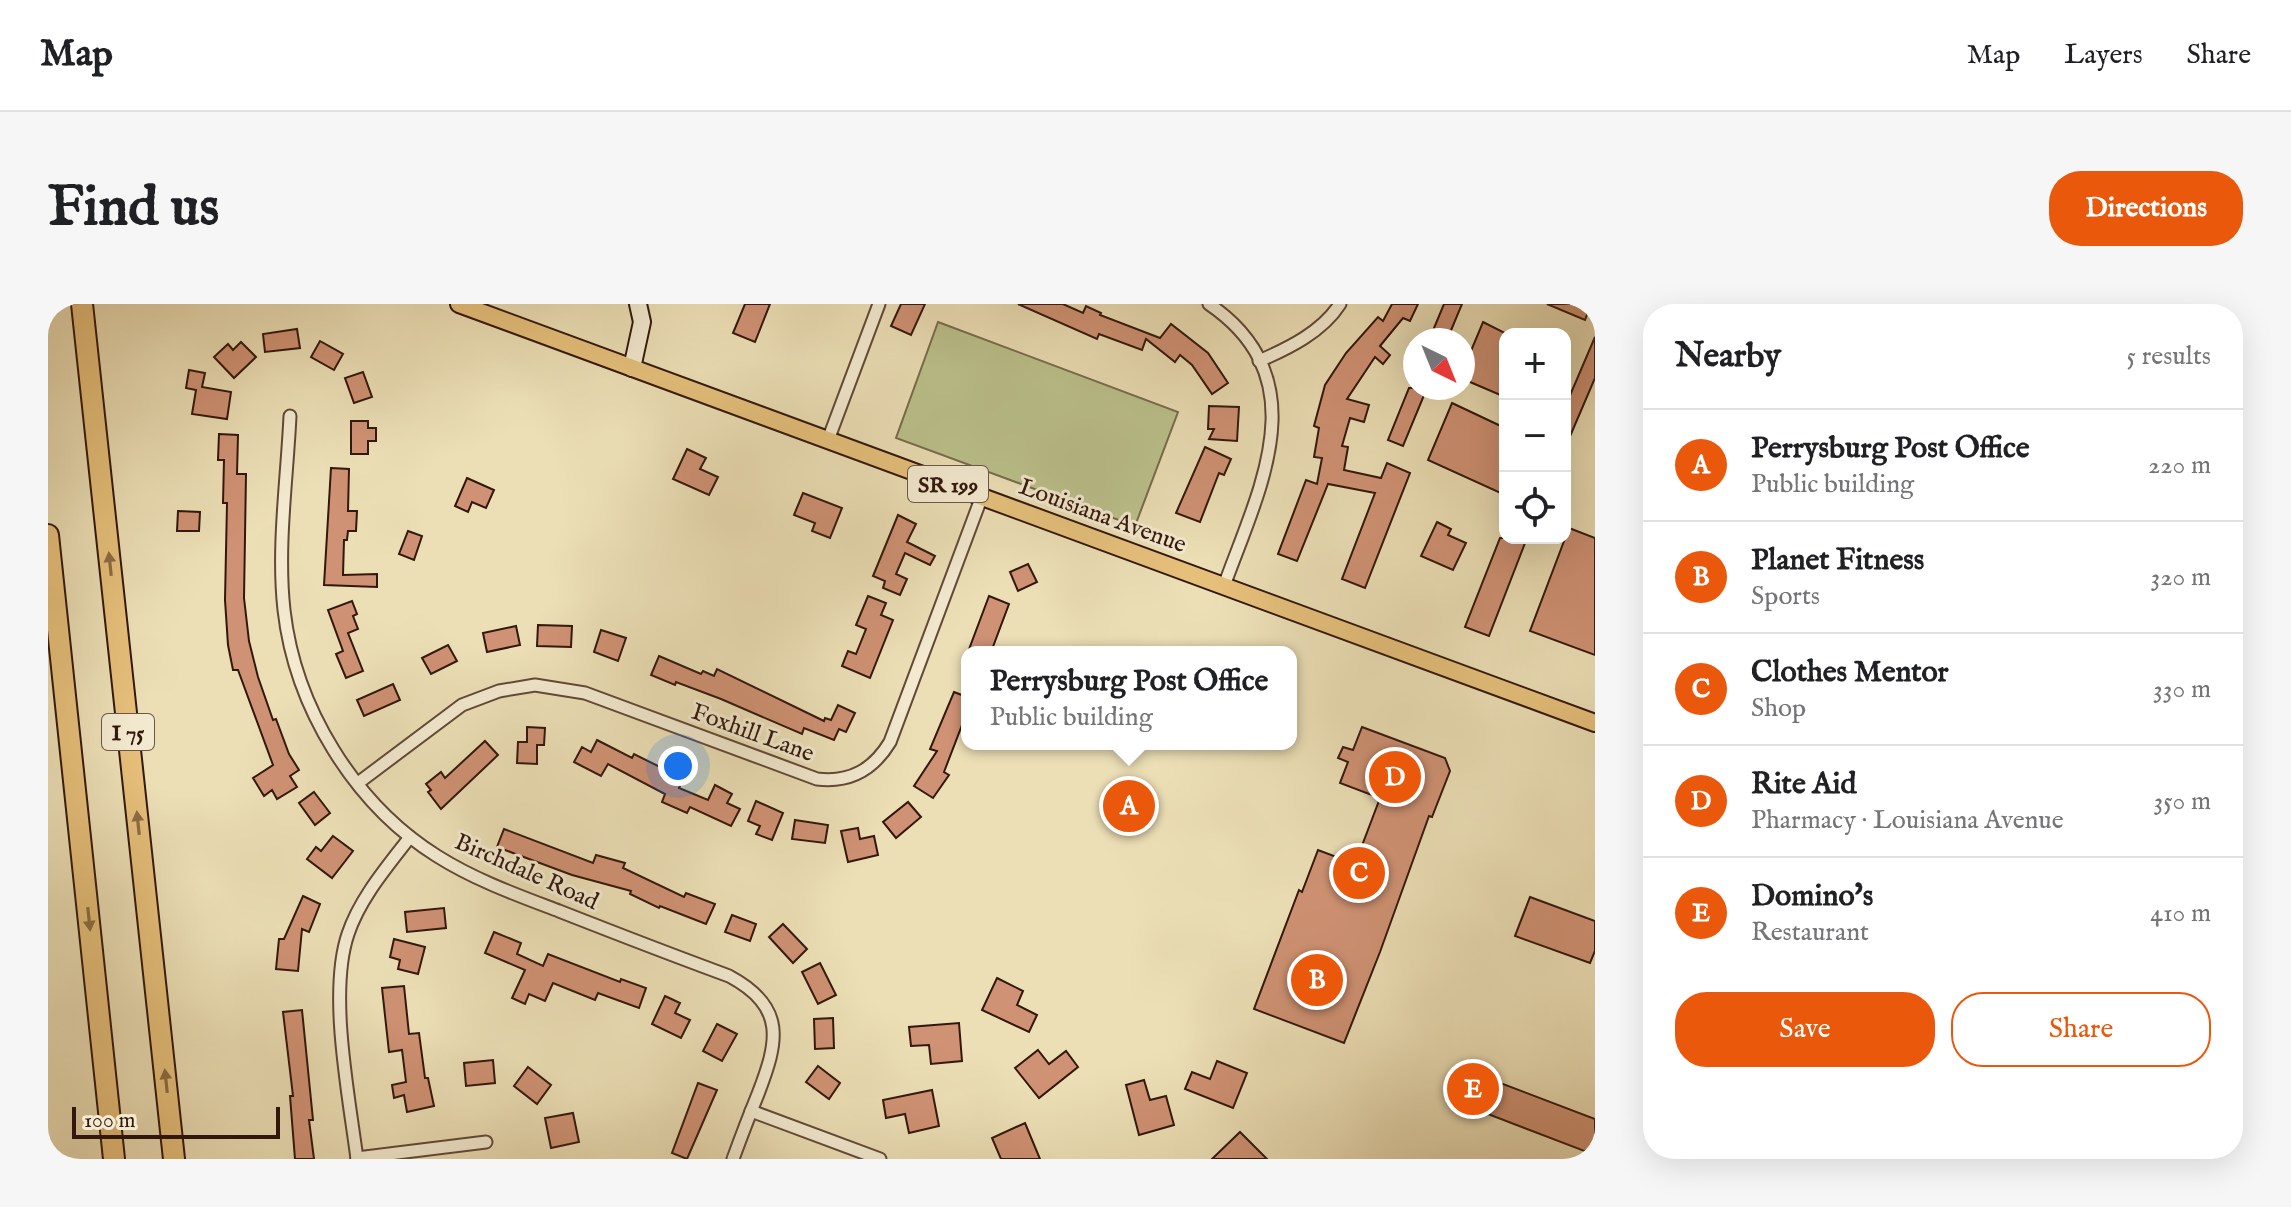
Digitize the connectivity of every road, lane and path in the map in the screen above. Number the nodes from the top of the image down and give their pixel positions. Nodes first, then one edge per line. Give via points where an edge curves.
1 (82, 304) edge
2 (459, 304) edge
3 (638, 304) edge
4 (879, 304) edge
5 (1209, 304) edge
6 (1340, 304) edge
7 (1259, 361) junction
8 (632, 368) junction
9 (290, 416) dead end
10 (828, 440) junction
11 (982, 496) junction
12 (48, 535) edge
13 (1224, 586) junction
14 (1595, 723) edge
15 (358, 783) junction
16 (410, 837) junction
17 (751, 1111) junction
18 (486, 1142) dead end
19 (357, 1158) edge
20 (114, 1159) edge
21 (174, 1159) edge
22 (733, 1159) edge
23 (880, 1159) edge

21 -> 1 highway, I 75
2 - 8 main road, Louisiana Avenue / SR 199
3 - 8 street via 642,322
4 - 10 street
5 - 7 street via 1240,332
6 - 7 street via 1311,333
7 - 13 street via 1273,410 1271,450
8 - 10 main road, Louisiana Avenue / SR 199
9 - 15 street, Birchdale Road via 281,576 287,628 310,704
10 - 11 main road, Louisiana Avenue / SR 199
11 - 13 main road, Louisiana Avenue / SR 199
11 - 15 street, Foxhill Lane via 890,742 862,773 840,780 817,779 585,693 535,685 462,705
12 -> 20 highway, I 75
13 - 14 main road, Louisiana Avenue / SR 199
15 - 16 street, Birchdale Road
16 - 17 street, Birchdale Road via 491,885 741,982 766,1008 774,1033 772,1057
16 - 19 street via 355,916 341,960 340,1011
17 - 22 street, Birchdale Road
17 - 23 street
18 - 19 street

